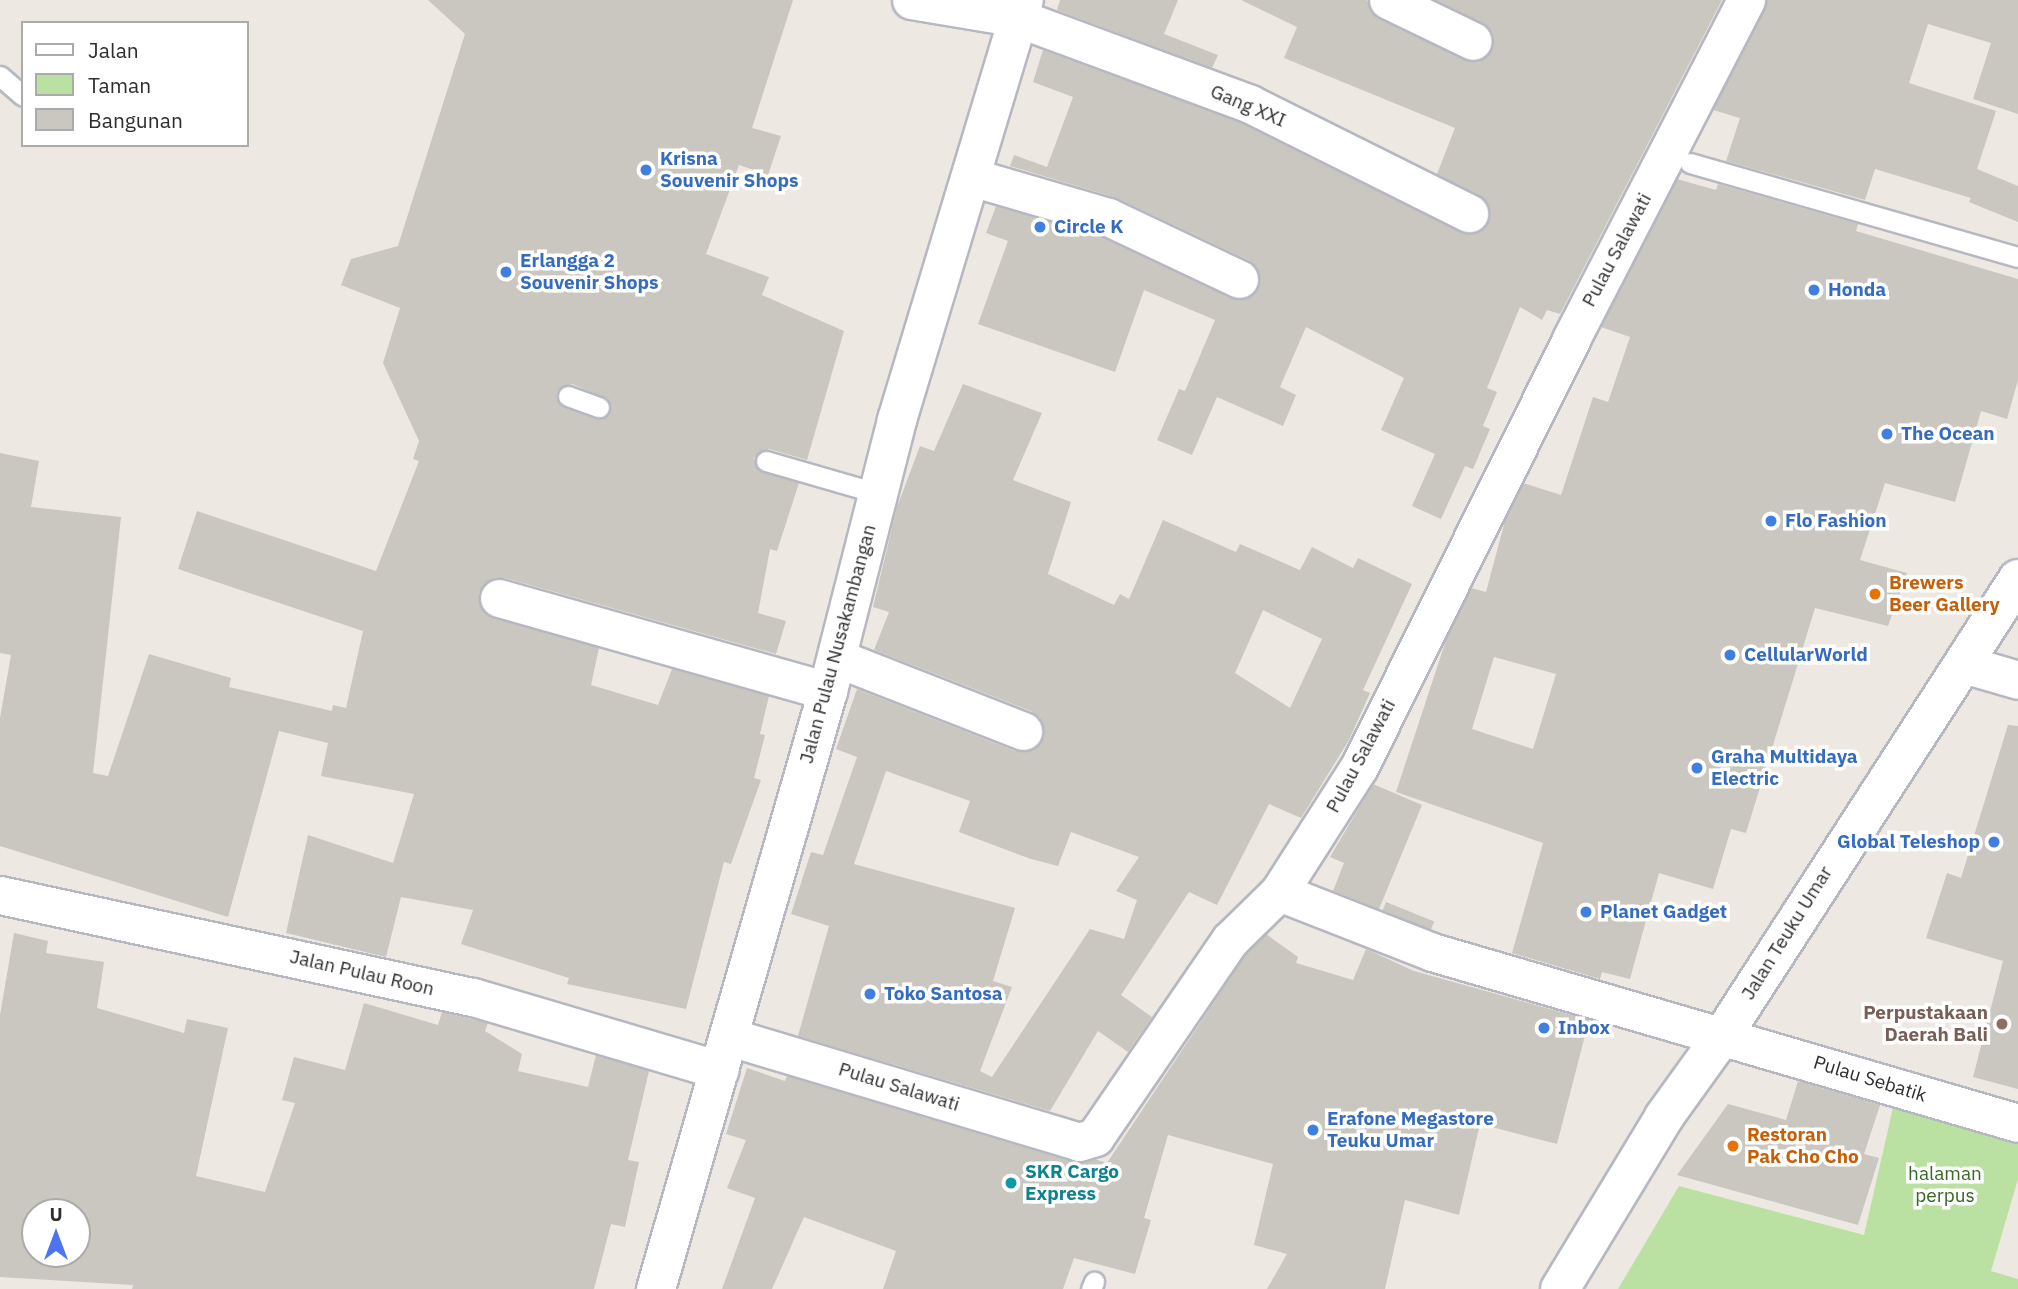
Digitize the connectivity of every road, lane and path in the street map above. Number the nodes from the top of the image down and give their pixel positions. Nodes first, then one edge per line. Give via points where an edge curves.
1 (911, 0) edge
2 (1388, 0) edge
3 (1746, 0) edge
4 (1021, 9) edge
5 (1473, 41) dead end
6 (0, 76) edge
7 (21, 94) edge
8 (1690, 163) dead end
9 (971, 177) junction
10 (1469, 212) dead end
11 (2018, 257) edge
12 (1239, 279) dead end
13 (568, 396) dead end
14 (599, 407) dead end
15 (766, 461) dead end
16 (877, 493) junction
17 (2018, 579) edge
18 (499, 598) dead end
19 (1963, 664) junction
20 (832, 674) junction
21 (2018, 680) edge
22 (1023, 731) dead end
23 (1279, 892) junction
24 (0, 895) edge
25 (1723, 1035) junction
26 (724, 1054) junction
27 (2018, 1123) edge
28 (656, 1289) edge
29 (1560, 1289) edge

1 - 4 street, Gang XXI
2 - 5 street
3 - 23 street, Pulau Salawati via 1571,339 1359,768
4 - 9 street, Jalan Pulau Nusakambangan
4 - 10 street, Gang XXI via 1250,104
6 - 7 lane
8 - 11 lane
9 - 12 street via 1108,217
9 - 16 street, Jalan Pulau Nusakambangan
13 - 14 lane
15 - 16 lane
16 - 20 street, Jalan Pulau Nusakambangan
17 - 19 street, Jalan Teuku Umar
18 - 20 street
19 - 21 street
19 - 25 street, Jalan Teuku Umar
20 - 22 street
20 - 26 street, Jalan Pulau Nusakambangan
23 - 25 street, Pulau Sebatik via 1432,952
23 - 26 street, Pulau Salawati via 1230,940 1095,1137 1079,1142
24 - 26 street, Jalan Pulau Roon
25 - 27 street, Pulau Sebatik
25 - 29 street, Jalan Teuku Umar via 1664,1117
26 - 28 street, Jalan Pulau Nusakambangan

